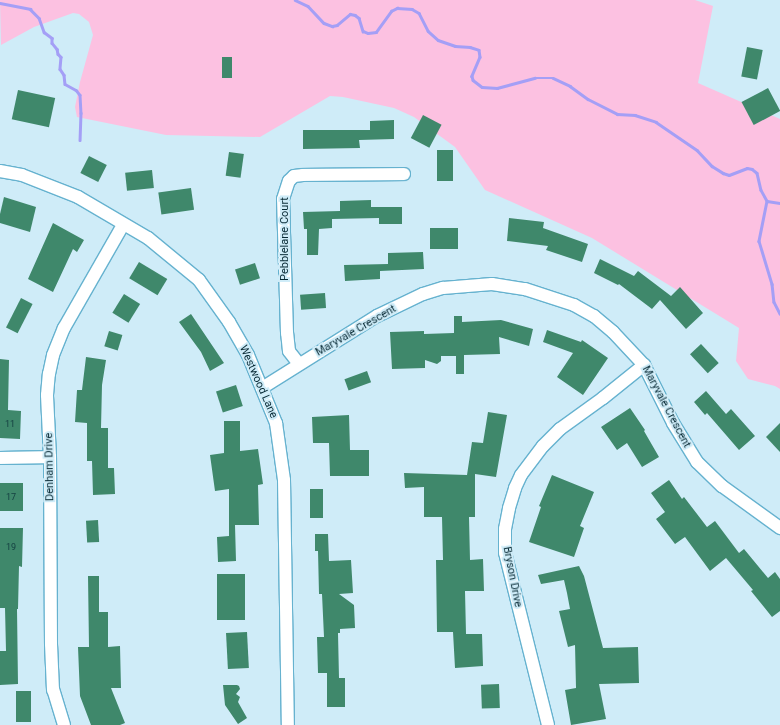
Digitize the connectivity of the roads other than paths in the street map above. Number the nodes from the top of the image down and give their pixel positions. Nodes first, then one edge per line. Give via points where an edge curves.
1 (0, 171) edge
2 (404, 174) dead end
3 (123, 225) junction
4 (299, 364) junction
5 (644, 365) junction
6 (262, 388) junction
7 (50, 457) junction
8 (0, 458) edge
9 (780, 528) edge
10 (64, 725) edge
11 (288, 725) edge
12 (548, 725) edge

1 - 3 street, Westwood Lane via 22,175 78,197
2 - 4 street, Pebblelane Court via 303,175 294,176 289,181 284,199 286,333 289,351
3 - 6 street, Westwood Lane via 148,238 199,280 229,322 248,355
3 - 7 street, Denham Drive via 64,328 54,355 47,395
4 - 5 street, Maryvale Crescent via 378,316 423,294 443,288 492,284 525,289 574,305 594,316
4 - 6 street, Maryvale Crescent
5 - 9 street, Maryvale Crescent via 697,462 718,483
5 - 12 street, Bryson Drive via 560,429 543,446 521,475 509,508 505,529 505,553
6 - 11 street, Westwood Lane via 276,423 284,480
7 - 8 street
7 - 10 street, Denham Drive via 53,690

